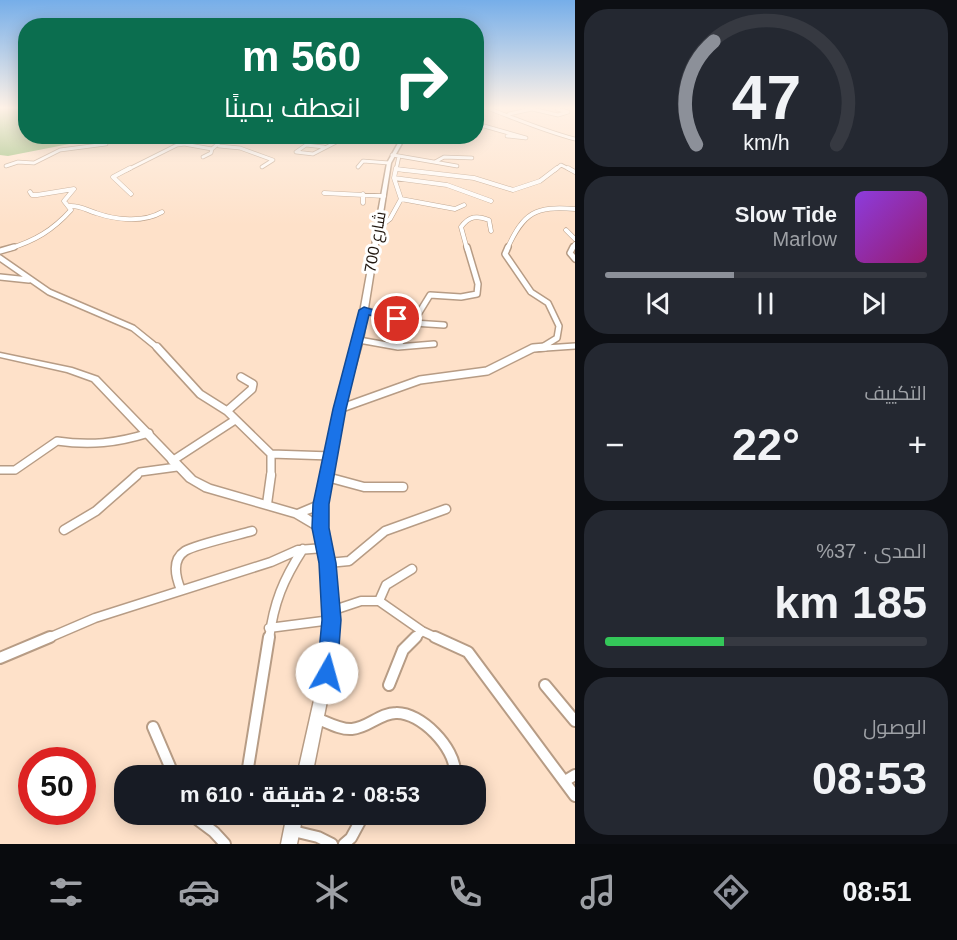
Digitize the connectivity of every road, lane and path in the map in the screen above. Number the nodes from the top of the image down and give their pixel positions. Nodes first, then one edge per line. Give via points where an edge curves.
1 (88, 146) edge
2 (173, 146) edge
3 (198, 146) edge
4 (219, 146) edge
5 (239, 146) edge
6 (304, 146) edge
7 (318, 146) edge
8 (399, 146) edge
9 (324, 147) joint
10 (212, 149) junction
11 (431, 152) dead end
12 (203, 158) dead end
13 (472, 158) dead end
14 (423, 160) junction
15 (394, 161) junction
16 (435, 162) junction
17 (6, 166) dead end
18 (457, 166) dead end
19 (262, 167) dead end
20 (357, 167) dead end
21 (574, 172) edge
22 (394, 178) junction
23 (119, 183) junction
24 (121, 191) dead end
25 (30, 192) dead end
26 (324, 193) dead end
27 (130, 194) dead end
28 (363, 194) junction
29 (384, 196) junction
30 (401, 199) junction
31 (491, 201) dead end
32 (363, 203) dead end
33 (464, 205) dead end
34 (69, 206) junction
35 (574, 209) edge
36 (162, 212) dead end
37 (376, 230) junction
38 (566, 230) dead end
39 (491, 231) dead end
40 (574, 242) edge
41 (0, 251) edge
42 (0, 258) edge
43 (574, 259) edge
44 (0, 276) edge
45 (29, 280) junction
46 (364, 310) junction
47 (413, 323) junction
48 (444, 325) dead end
49 (359, 340) junction
50 (434, 344) dead end
51 (544, 346) junction
52 (574, 346) edge
53 (398, 347) junction
54 (0, 355) edge
55 (241, 377) dead end
56 (339, 409) junction
57 (227, 411) junction
58 (235, 420) junction
59 (149, 434) junction
60 (271, 454) junction
61 (331, 456) junction
62 (175, 464) junction
63 (0, 470) edge
64 (327, 477) junction
65 (403, 487) dead end
66 (267, 504) junction
67 (321, 504) junction
68 (446, 509) dead end
69 (298, 514) junction
70 (321, 528) junction
71 (64, 530) dead end
72 (252, 531) dead end
73 (324, 548) junction
74 (303, 549) junction
75 (328, 563) junction
76 (412, 569) dead end
77 (181, 590) junction
78 (379, 602) junction
79 (331, 616) junction
80 (269, 628) junction
81 (422, 631) junction
82 (0, 658) edge
83 (545, 685) dead end
84 (389, 686) dead end
85 (316, 717) junction
86 (574, 721) edge
87 (153, 727) dead end
88 (169, 765) edge
89 (248, 765) edge
90 (306, 765) edge
91 (457, 765) edge
92 (569, 778) edge
93 (574, 796) edge
94 (205, 825) edge
95 (294, 825) edge
96 (358, 825) edge
97 (292, 840) edge
98 (225, 844) edge
99 (332, 844) edge
100 (344, 844) edge

1 - 17 street via 60,150 34,163
2 - 23 street via 113,177
3 - 10 street
4 - 10 street
5 - 19 street via 273,160
6 - 9 street via 296,152 311,154
7 - 9 street
8 - 15 main road, شارع 700
10 - 12 street
11 - 14 street
13 - 16 street via 444,157
14 - 15 street
14 - 16 street
15 - 20 street via 363,161
15 - 21 street via 513,190 540,181 561,165
15 - 22 street
15 - 29 main road, شارع 700
16 - 18 street
22 - 30 street
22 - 31 street via 447,185
23 - 24 street
23 - 27 street
25 - 34 street via 37,195 71,188 74,191 64,201
26 - 28 street
28 - 29 street
28 - 32 street
29 - 37 main road, شارع 700
30 - 33 street via 455,209
30 - 37 street via 390,219
34 - 36 street via 128,217 156,216
34 - 41 street via 71,210 56,227 29,243
35 - 51 street via 549,207 530,212 505,254 531,292 548,303 559,326 557,338
37 - 46 main road, شارع 700
38 - 40 street
39 - 47 street via 489,220 483,217 467,219 461,227 479,292 461,297 431,294
40 - 43 street via 570,253
42 - 45 street
44 - 45 street
45 - 57 street via 134,328 200,394
46 - 47 street
46 - 49 main road, شارع 700
47 - 48 street
47 - 53 street
49 - 53 street
49 - 56 main road, شارع 700
50 - 53 street
51 - 52 street
51 - 56 street via 528,349 487,371 420,380
54 - 59 main road via 95,379
55 - 57 street via 253,384 252,389
56 - 61 main road, شارع 700
57 - 58 street
58 - 60 street
58 - 62 street
59 - 62 main road
59 - 63 street via 86,445 57,441 15,470
60 - 61 street
60 - 66 street
61 - 64 main road, شارع 700
62 - 66 main road via 208,488
62 - 71 street via 140,472 96,511
64 - 65 street via 367,489
64 - 67 main road, شارع 700
66 - 69 main road
67 - 69 main road
67 - 70 main road, شارع 700
68 - 75 street via 385,531 348,561
69 - 70 main road
70 - 73 main road, شارع 700
72 - 77 street via 185,551 177,559 173,573
73 - 74 street
73 - 75 main road, شارع 700
74 - 77 street
74 - 80 street via 284,579
75 - 79 main road, شارع 700
76 - 78 street via 386,585
77 - 82 street via 72,627
78 - 79 street via 361,601
78 - 81 street
79 - 80 street
79 - 85 main road, شارع 700 via 331,651
80 - 89 street
81 - 84 street via 403,650
81 - 92 street via 474,657
83 - 86 street
85 - 90 main road, شارع 700
85 - 91 street via 354,729 402,713 430,730 451,751
87 - 88 street
92 - 93 street
94 - 98 street
95 - 97 main road
96 - 100 street
97 - 99 street via 318,837

